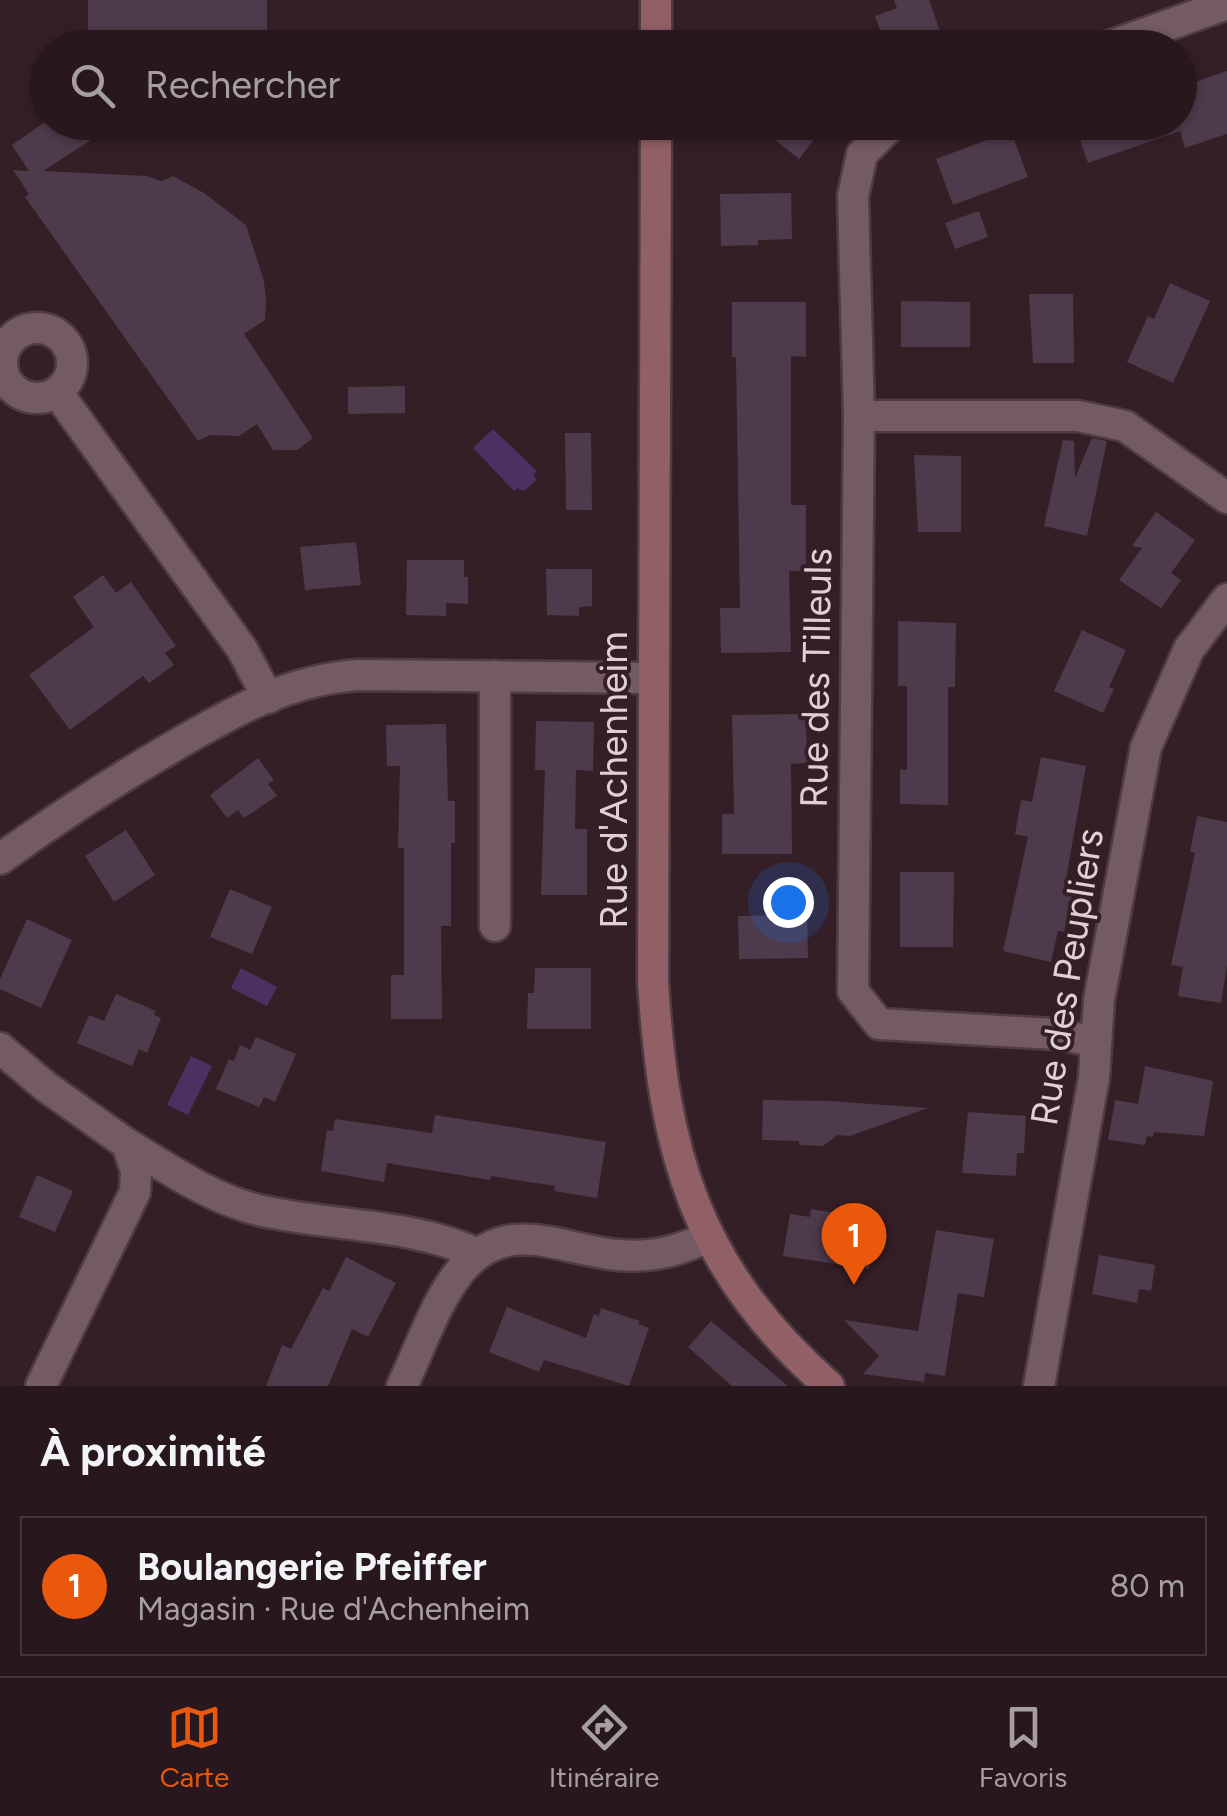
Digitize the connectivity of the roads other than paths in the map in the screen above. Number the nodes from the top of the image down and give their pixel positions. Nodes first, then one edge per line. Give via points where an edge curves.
1 (656, 0) edge
2 (1227, 4) edge
3 (656, 30) edge
4 (1154, 30) edge
5 (656, 140) edge
6 (876, 140) edge
7 (7, 325) edge
8 (58, 392) junction
9 (859, 416) junction
10 (1227, 498) edge
11 (1227, 599) edge
12 (494, 676) junction
13 (654, 678) junction
14 (268, 698) junction
15 (0, 859) edge
16 (495, 926) dead end
17 (1094, 1041) junction
18 (0, 1048) edge
19 (127, 1144) junction
20 (707, 1237) junction
21 (478, 1254) junction
22 (41, 1386) edge
23 (402, 1386) edge
24 (829, 1386) edge
25 (1039, 1386) edge

1 - 3 main road
2 - 4 street
5 - 13 main road, Rue d'Achenheim
6 - 9 street, Rue des Tilleuls via 862,154 853,196
7 - 8 street via 1,366 8,385 38,399
7 - 8 street via 47,329 63,339 72,354 71,374
8 - 14 street via 242,648
9 - 10 street via 1078,416 1126,426
9 - 17 street, Rue des Tilleuls via 853,992 879,1024
11 - 17 street, Rue des Peupliers via 1189,648 1146,747
12 - 13 street
12 - 14 street via 329,677
12 - 16 street
13 - 20 main road, Rue d'Achenheim via 658,1054 680,1161
14 - 15 street via 88,796
17 - 25 street, Rue des Peupliers via 1094,1077
18 - 19 street
19 - 21 street via 224,1200 448,1240
19 - 22 street via 135,1192
20 - 21 street via 656,1254 619,1256 514,1238
20 - 24 main road, Rue d'Achenheim via 774,1332
21 - 23 street via 460,1272

